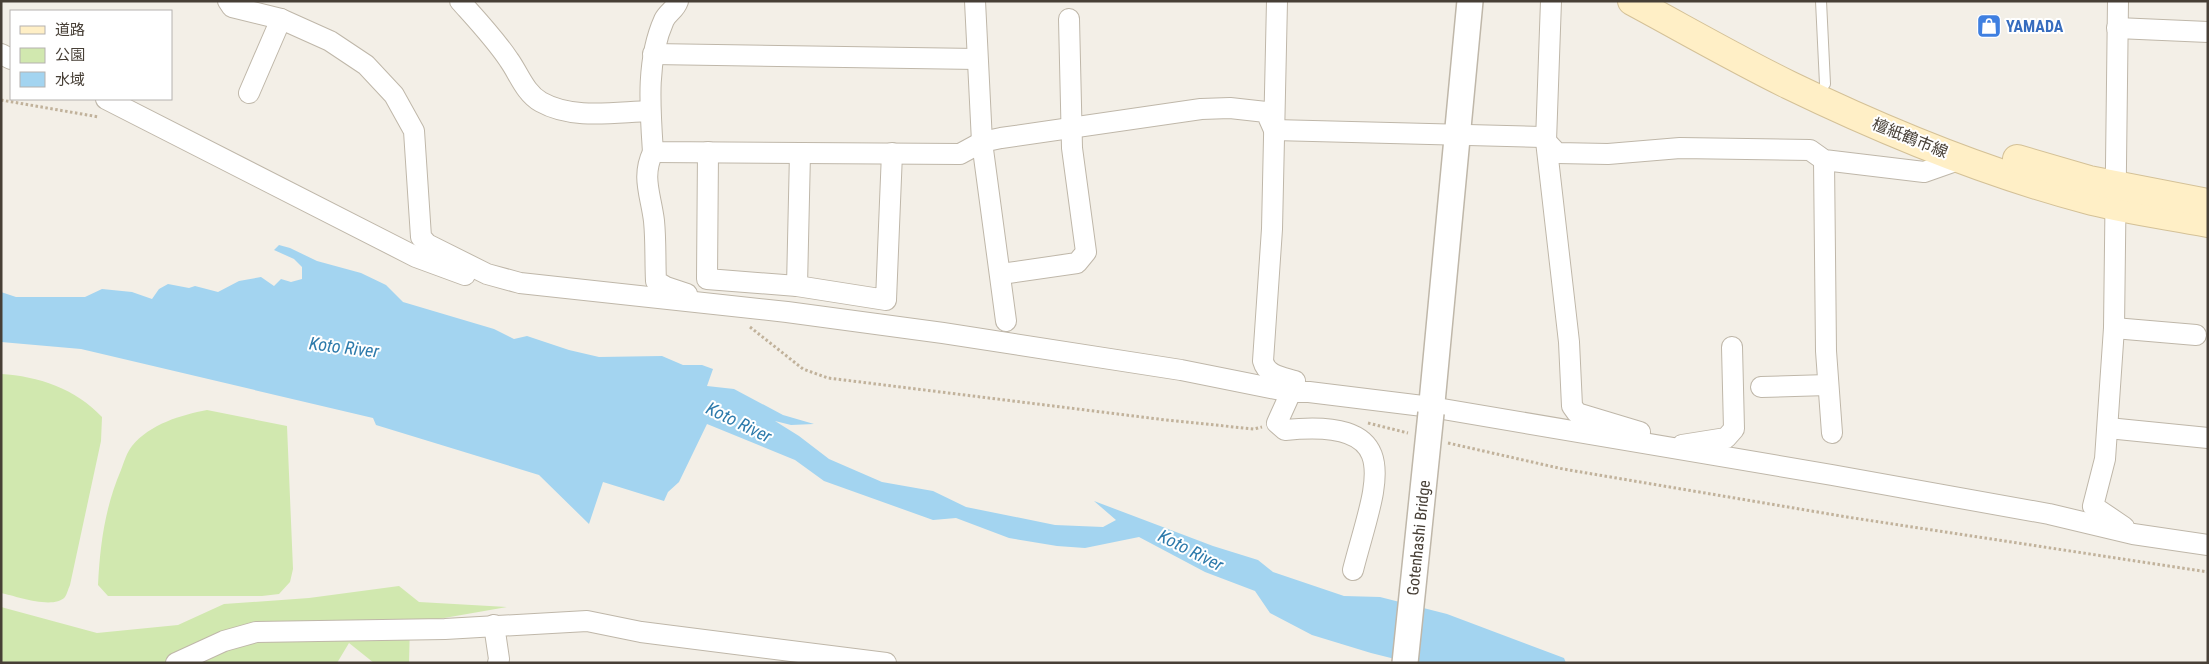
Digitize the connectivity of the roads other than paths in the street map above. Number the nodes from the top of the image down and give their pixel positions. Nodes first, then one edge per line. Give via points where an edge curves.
1 (228, 1) edge
2 (460, 1) edge
3 (678, 1) edge
4 (975, 1) edge
5 (1277, 1) edge
6 (1470, 1) edge
7 (1551, 1) edge
8 (1632, 1) edge
9 (1670, 1) edge
10 (1821, 1) edge
11 (2118, 1) edge
12 (281, 19) junction
13 (1069, 19) dead end
14 (2118, 28) junction
15 (2208, 32) edge
16 (654, 54) junction
17 (977, 59) junction
18 (1825, 84) junction
19 (250, 93) dead end
20 (108, 100) edge
21 (650, 111) junction
22 (1073, 128) junction
23 (1274, 130) junction
24 (1458, 133) junction
25 (1546, 141) junction
26 (982, 142) junction
27 (653, 152) junction
28 (708, 152) junction
29 (800, 153) junction
30 (892, 153) junction
31 (1961, 158) junction
32 (1824, 160) junction
33 (2115, 195) junction
34 (2208, 203) edge
35 (2208, 223) edge
36 (487, 274) junction
37 (1001, 274) junction
38 (797, 286) junction
39 (694, 302) junction
40 (1006, 321) dead end
41 (2114, 328) junction
42 (2196, 335) dead end
43 (1732, 346) dead end
44 (1828, 385) junction
45 (1761, 387) dead end
46 (1300, 392) junction
47 (1431, 410) junction
48 (2108, 428) junction
49 (1832, 433) dead end
50 (2208, 438) edge
51 (1672, 448) junction
52 (2134, 534) junction
53 (2208, 546) edge
54 (1353, 570) dead end
55 (494, 625) junction
56 (770, 656) edge
57 (176, 663) edge
58 (498, 663) edge
59 (886, 663) edge
60 (1406, 663) edge

1 - 12 street via 232,7
2 - 21 street via 509,60 530,95 541,102 578,113
3 - 16 street via 665,18
4 - 17 street
5 - 23 street
6 - 24 street, Gotenhashi Bridge
7 - 25 street
8 - 31 main road, 檀紙鶴市線 via 1788,84 1867,121
9 - 18 main road, 檀紙鶴市線
10 - 18 lane
11 - 14 street
12 - 19 street
12 - 36 street via 330,41 366,65 394,95 414,131 422,237 427,244
13 - 22 street
14 - 15 street
14 - 33 street
16 - 17 street
16 - 21 street
17 - 26 street
18 - 33 main road, 檀紙鶴市線 via 1875,107
20 - 36 street via 416,257 469,277
21 - 27 street
22 - 23 street via 1201,109 1230,108 1266,112
22 - 26 street
22 - 37 street via 1072,148 1086,252 1077,264
23 - 24 street
23 - 46 street via 1272,229 1263,361 1272,374 1303,384
24 - 25 street via 1542,137
24 - 47 street, Gotenhashi Bridge
25 - 32 street via 1557,153 1608,154 1680,148 1810,150
25 - 51 street via 1569,342 1572,406 1578,413 1656,438
26 - 30 street via 960,154
26 - 37 street
27 - 28 street
27 - 39 street via 646,176 654,219 656,280 688,294
28 - 29 street
28 - 38 street via 707,279
29 - 30 street
29 - 38 street
30 - 38 street via 886,300
31 - 32 street via 1924,172
31 - 33 main road, 檀紙鶴市線 via 2022,181 2087,200
32 - 44 street
33 - 34 main road, 檀紙鶴市線
33 - 35 main road, 檀紙鶴市線
33 - 41 street
36 - 39 street via 520,283
37 - 40 street
39 - 46 street via 943,333
41 - 42 street
41 - 48 street
43 - 51 street via 1734,429 1726,438
44 - 45 street
44 - 49 street
46 - 47 street
46 - 54 street via 1277,423 1284,430 1347,431 1363,439 1373,456 1376,481
47 - 51 street
47 - 60 street, Gotenhashi Bridge, bridge
48 - 50 street
48 - 52 street via 2105,459 2093,506
51 - 52 street via 2049,514
52 - 53 street
55 - 56 street via 587,621
55 - 57 street via 445,629 256,632 224,641
55 - 58 street
56 - 59 street

